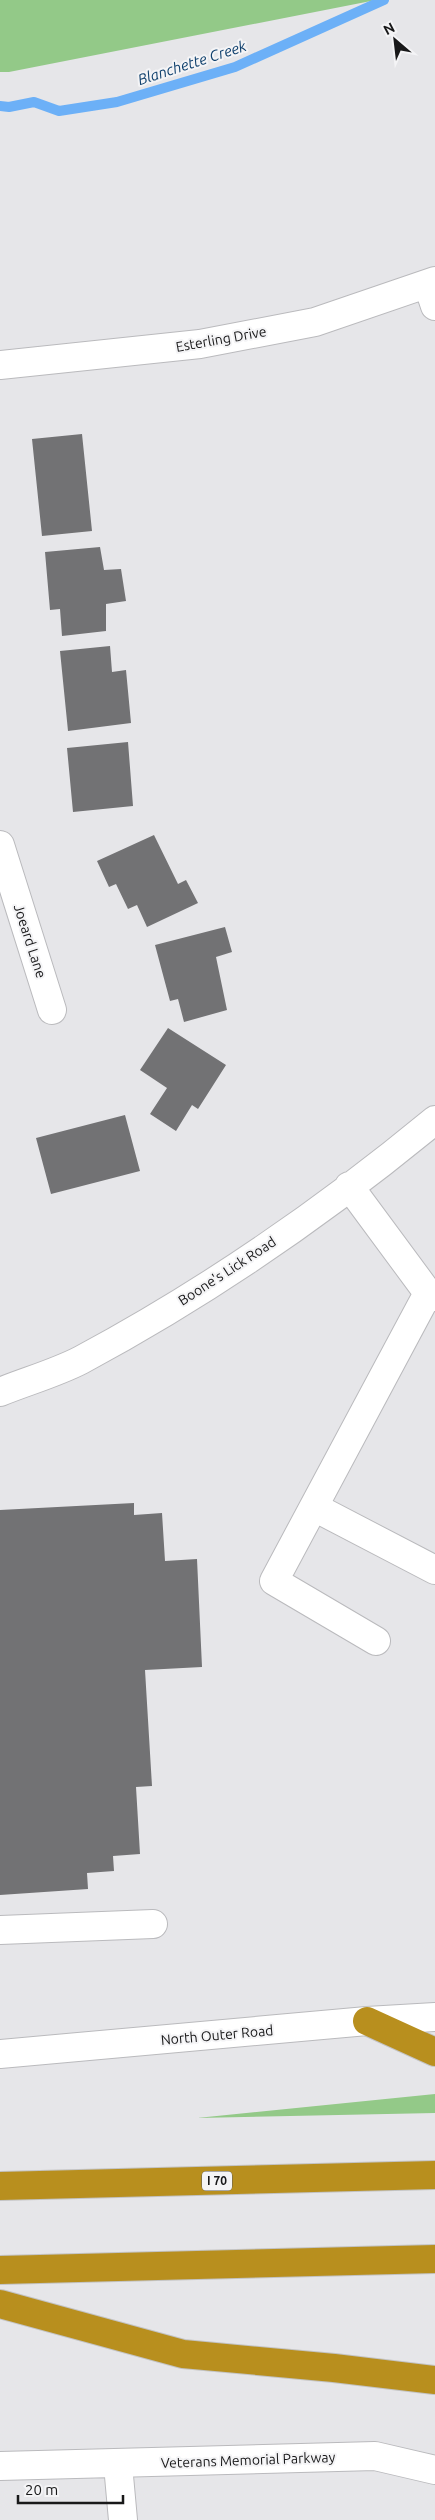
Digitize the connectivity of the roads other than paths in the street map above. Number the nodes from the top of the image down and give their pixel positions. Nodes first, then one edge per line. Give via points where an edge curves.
1 (432, 291) edge
2 (0, 365) edge
3 (0, 844) edge
4 (52, 1010) dead end
5 (435, 1120) edge
6 (349, 1186) junction
7 (431, 1295) edge
8 (0, 1392) edge
9 (314, 1507) junction
10 (435, 1570) edge
11 (376, 1641) dead end
12 (153, 1924) dead end
13 (0, 1930) edge
14 (435, 2017) edge
15 (367, 2021) junction
16 (435, 2052) edge
17 (0, 2054) edge
18 (435, 2175) edge
19 (0, 2186) edge
20 (435, 2259) edge
21 (0, 2270) edge
22 (0, 2304) edge
23 (435, 2380) edge
24 (118, 2464) junction
25 (0, 2466) edge
26 (435, 2470) edge
27 (123, 2520) edge

1 - 2 street, Esterling Drive via 315,322 200,344
3 - 4 street, Joeard Lane
5 - 6 street, Boone's Lick Road
6 - 7 street
6 - 8 street, Boone's Lick Road via 284,1234 183,1300 80,1360
7 - 9 street
9 - 10 street
9 - 11 street via 274,1581
12 - 13 street
14 - 15 street, North Outer Road
15 - 16 highway
15 - 17 street, North Outer Road
18 - 19 highway, I 70
20 - 21 highway
22 - 23 highway via 183,2354
24 - 25 street, Veterans Memorial Parkway
24 - 26 street, Veterans Memorial Parkway via 376,2456
24 - 27 street

